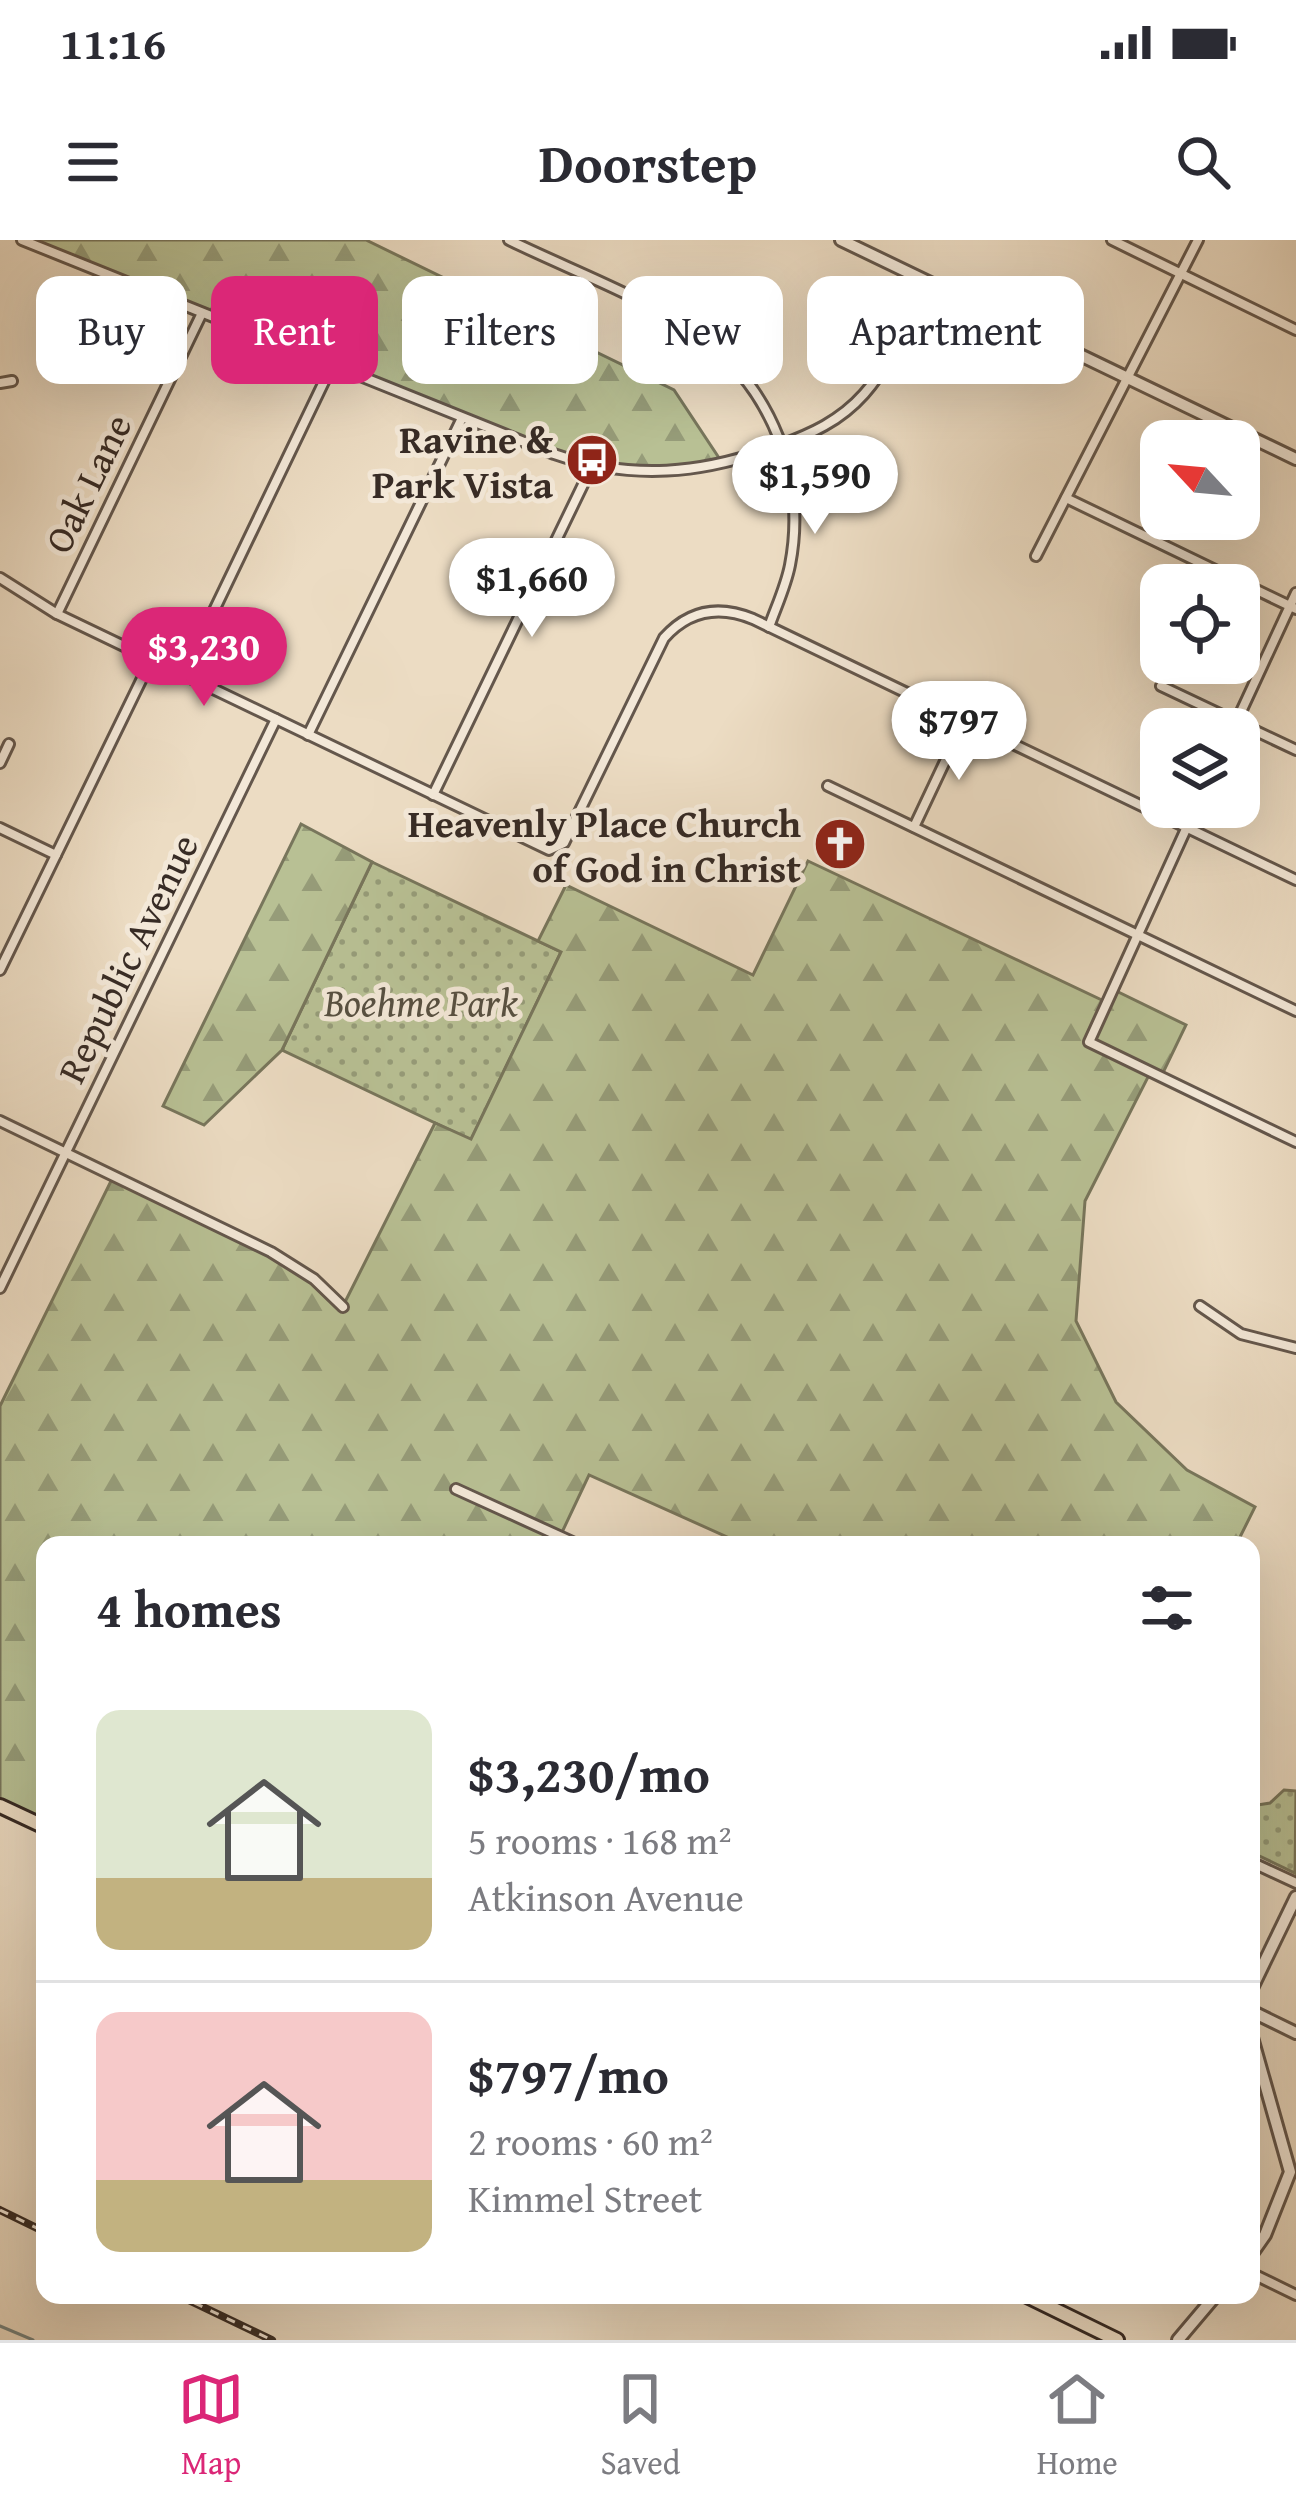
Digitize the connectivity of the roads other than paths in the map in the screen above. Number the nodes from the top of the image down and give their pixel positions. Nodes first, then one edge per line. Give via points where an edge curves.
1 (22, 240) edge
2 (508, 240) edge
3 (841, 240) edge
4 (1112, 240) edge
5 (1198, 240) edge
6 (1180, 274) junction
7 (917, 276) edge
8 (202, 313) junction
9 (211, 317) edge
10 (1296, 330) edge
11 (1084, 357) edge
12 (1128, 378) junction
13 (12, 381) dead end
14 (0, 382) edge
15 (323, 384) edge
16 (378, 384) edge
17 (871, 384) edge
18 (462, 418) junction
19 (781, 445) junction
20 (1296, 459) edge
21 (592, 466) junction
22 (1066, 498) junction
23 (1036, 556) dead end
24 (0, 578) edge
25 (1296, 593) edge
26 (1293, 607) edge
27 (57, 614) junction
28 (769, 627) junction
29 (151, 660) junction
30 (183, 675) junction
31 (1161, 686) dead end
32 (1202, 708) edge
33 (1242, 708) edge
34 (276, 719) junction
35 (964, 721) junction
36 (308, 735) junction
37 (1260, 735) edge
38 (9, 745) dead end
39 (1296, 750) edge
40 (0, 763) edge
41 (828, 786) dead end
42 (433, 795) junction
43 (1140, 805) edge
44 (914, 827) junction
45 (0, 828) edge
46 (1186, 828) edge
47 (1188, 828) edge
48 (56, 855) junction
49 (1296, 880) edge
50 (1136, 934) junction
51 (0, 970) edge
52 (1296, 1012) edge
53 (0, 1121) edge
54 (1296, 1142) edge
55 (65, 1154) junction
56 (0, 1288) edge
57 (1200, 1306) dead end
58 (343, 1307) dead end
59 (1296, 1348) edge
60 (456, 1489) dead end
61 (550, 1536) edge
62 (0, 1806) edge
63 (36, 1823) edge
64 (1260, 1866) edge
65 (1296, 1883) edge
66 (1296, 1897) edge
67 (1260, 1971) edge
68 (1260, 2015) edge
69 (1296, 2033) edge
70 (1260, 2066) edge
71 (1260, 2242) edge
72 (1260, 2277) edge
73 (1296, 2295) edge
74 (1043, 2304) edge
75 (1208, 2304) edge
76 (1117, 2340) edge
77 (1178, 2340) edge

1 - 8 street
2 - 19 street via 695,332 754,391
3 - 7 street
4 - 6 street
5 - 6 street
6 - 10 street
6 - 12 street
8 - 9 street
8 - 27 street, Oak Lane
11 - 12 street
12 - 20 street
12 - 22 street
13 - 14 street
15 - 30 street
16 - 18 street
17 - 19 street via 826,426
18 - 21 street
18 - 36 street
19 - 21 street via 680,472
19 - 28 street via 794,534
21 - 42 street
22 - 23 street
22 - 26 street
24 - 27 street
25 - 26 street
26 - 33 street
27 - 29 street
28 - 35 street
28 - 42 street via 719,610 673,628 555,850
29 - 30 street
29 - 48 street
30 - 34 street
31 - 32 street
34 - 36 street
34 - 55 street, Republic Avenue
35 - 43 street
35 - 44 street
36 - 42 street
37 - 39 street
38 - 40 street
41 - 44 street
44 - 50 street
45 - 48 street
46 - 50 street
47 - 49 street
48 - 51 street
50 - 52 street
50 - 54 street via 1089,1042
53 - 55 street
55 - 56 street, Republic Avenue
55 - 58 street via 271,1252
57 - 59 street via 1241,1334
60 - 61 street
62 - 63 main road
64 - 65 street
66 - 67 street
68 - 69 street
70 - 71 street via 1290,2172
72 - 73 street
74 - 76 main road
75 - 77 street

